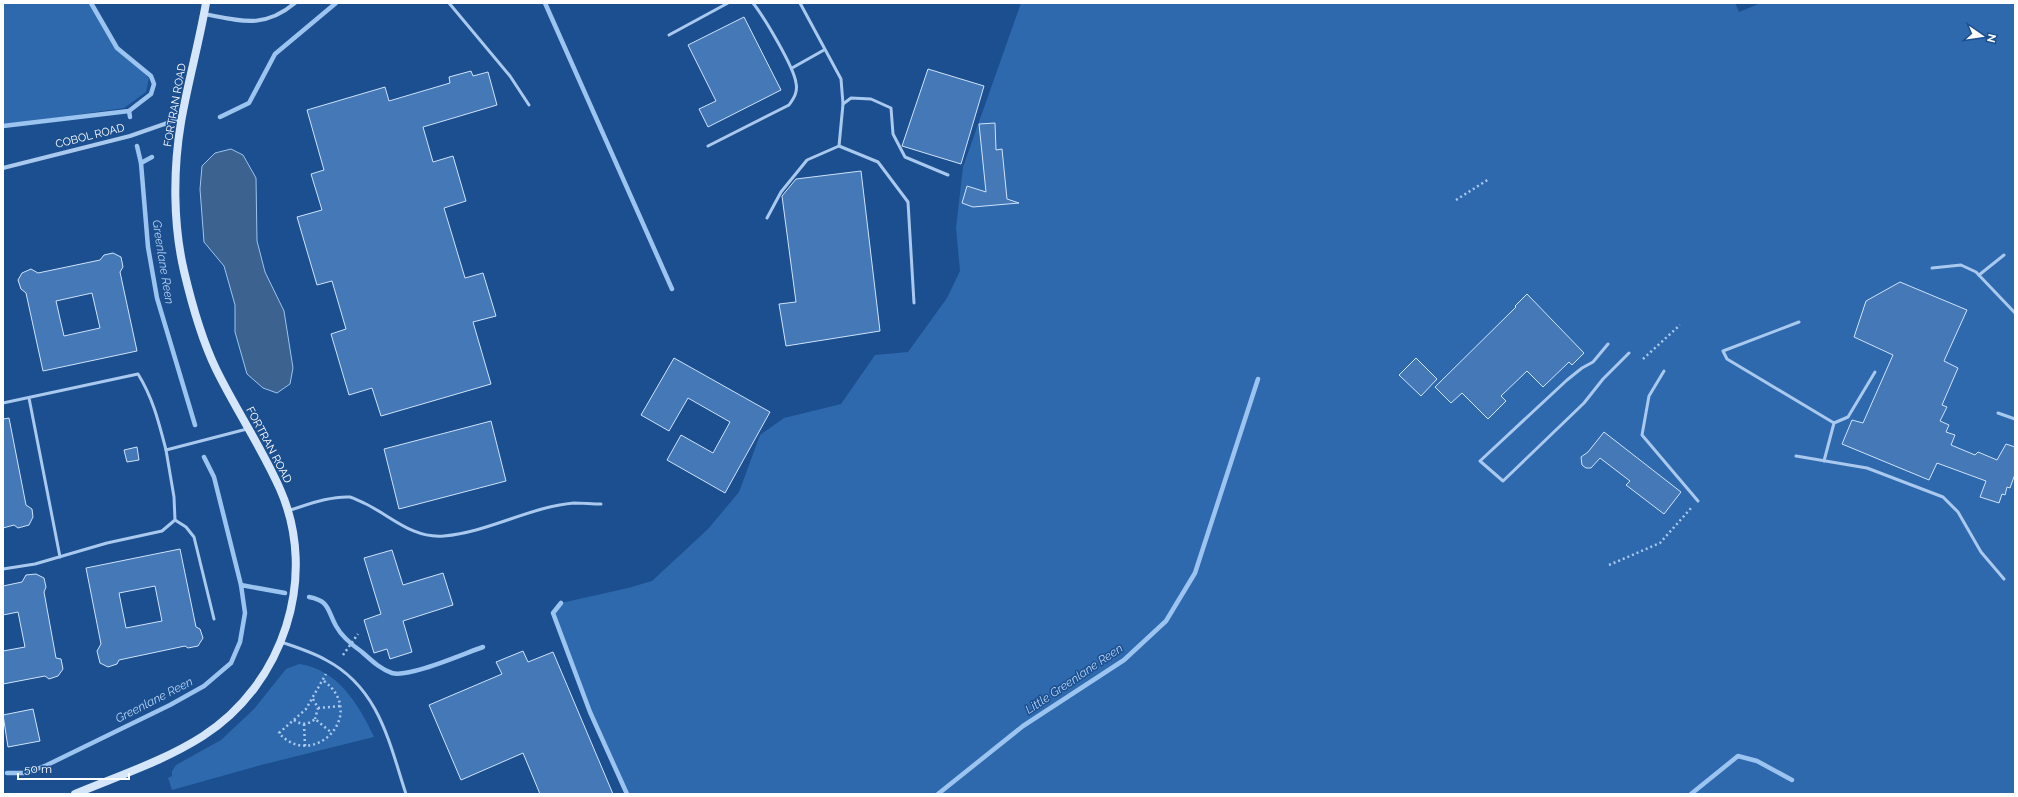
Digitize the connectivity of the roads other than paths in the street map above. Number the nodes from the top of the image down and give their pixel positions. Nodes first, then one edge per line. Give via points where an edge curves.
1 (206, 3) edge
2 (295, 3) edge
3 (449, 3) edge
4 (728, 3) edge
5 (753, 3) edge
6 (800, 3) edge
7 (204, 14) junction
8 (669, 35) dead end
9 (824, 50) junction
10 (792, 68) junction
11 (843, 104) junction
12 (529, 105) dead end
13 (181, 122) junction
14 (708, 146) dead end
15 (839, 146) junction
16 (3, 168) edge
17 (948, 175) dead end
18 (767, 218) dead end
19 (2004, 255) dead end
20 (1932, 268) dead end
21 (1979, 275) junction
22 (914, 303) dead end
23 (2015, 313) edge
24 (1799, 322) dead end
25 (1608, 344) dead end
26 (1629, 353) dead end
27 (1664, 371) dead end
28 (1874, 372) dead end
29 (29, 398) junction
30 (3, 403) edge
31 (1998, 413) dead end
32 (2015, 419) edge
33 (1834, 423) junction
34 (248, 428) junction
35 (166, 450) junction
36 (1796, 456) dead end
37 (1824, 461) junction
38 (1698, 501) road end
39 (601, 504) dead end
40 (288, 511) junction
41 (175, 520) junction
42 (60, 557) junction
43 (3, 569) edge
44 (2004, 579) dead end
45 (214, 619) dead end
46 (281, 642) junction
47 (75, 794) edge
48 (406, 794) edge

1 - 7 street, FORTRAN ROAD
2 - 7 street via 277,16 256,22
3 - 12 lane via 510,76
4 - 8 lane
5 - 10 lane
6 - 9 lane
7 - 13 street, FORTRAN ROAD
9 - 10 lane
9 - 11 lane via 841,79
10 - 14 lane via 796,96 789,105
11 - 15 lane
11 - 17 lane via 851,98 871,99 892,108 893,134 905,157
13 - 16 street, COBOL ROAD via 173,121 130,136
13 - 34 street, FORTRAN ROAD via 176,181 177,215 184,270 215,367
15 - 18 lane via 808,160 780,192
15 - 22 lane via 878,162 908,202
19 - 21 lane
20 - 21 lane via 1961,266
21 - 23 lane
24 - 33 lane via 1723,351 1727,358
25 - 26 lane via 1593,362 1567,380 1480,461 1503,481 1584,403
27 - 38 lane via 1648,396 1642,435
28 - 33 lane via 1848,417
29 - 30 lane
29 - 35 lane via 138,374 149,391
29 - 42 lane
31 - 32 lane
33 - 37 lane
34 - 35 lane
34 - 40 street, FORTRAN ROAD via 272,472
35 - 41 lane
36 - 37 lane
37 - 44 lane via 1867,468 1944,497 1958,512 1981,552
39 - 40 lane via 574,503 488,527 443,536 421,533 400,525 351,497 332,498
40 - 46 street, FORTRAN ROAD via 295,553 296,580
41 - 42 lane via 162,532 107,543
41 - 45 lane via 186,527 194,537
42 - 43 lane
46 - 47 street, FORTRAN ROAD via 258,685 223,722 183,748
46 - 48 lane via 327,660 354,679 368,696 383,723

